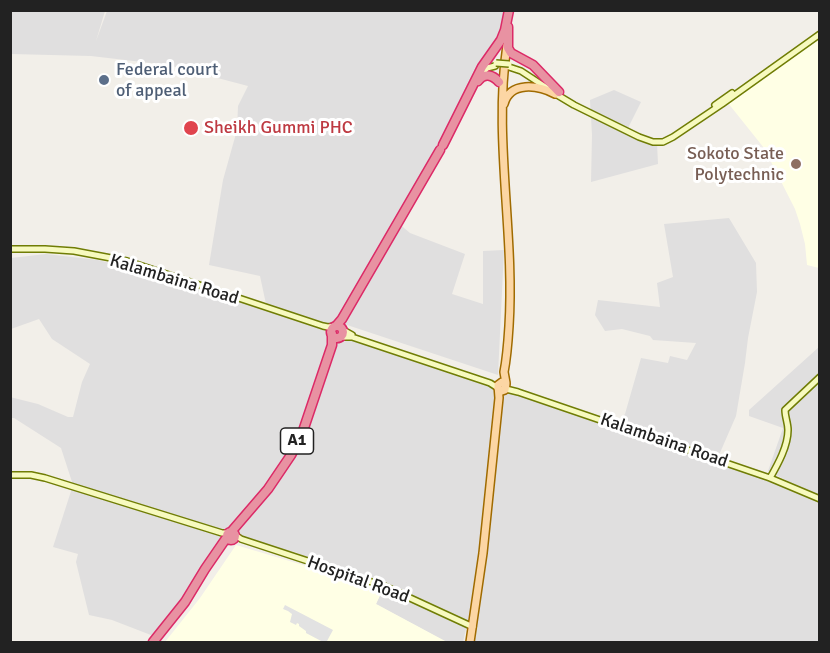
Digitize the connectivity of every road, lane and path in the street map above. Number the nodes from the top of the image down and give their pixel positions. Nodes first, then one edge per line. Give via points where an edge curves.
1 (511, 10) edge
2 (506, 30) junction
3 (817, 36) edge
4 (479, 76) junction
5 (499, 82) junction
6 (557, 93) junction
7 (502, 112) junction
8 (10, 250) edge
9 (338, 332) junction
10 (819, 377) edge
11 (502, 386) junction
12 (10, 475) edge
13 (771, 476) junction
14 (819, 498) edge
15 (232, 536) junction
16 (473, 627) junction
17 (154, 642) edge
18 (472, 642) edge

1 - 2 highway, A1
2 - 4 highway, A1
2 - 5 main road
2 - 6 highway via 511,53 533,65
2 - 7 main road
3 - 6 main road via 663,139 643,136
4 - 5 highway via 493,76
4 - 6 main road, bridge via 487,64 522,68
4 - 9 highway, A1 via 443,148
5 - 11 main road via 507,293
6 - 7 main road via 516,88 508,94
7 - 11 main road via 510,299
8 - 9 main road, Kalambaina Road via 68,250 127,261
9 - 11 main road, Kalambaina Road
9 - 15 highway, A1 via 291,455
10 - 13 main road via 785,410 787,439
11 - 13 main road, Kalambaina Road
11 - 13 main road, Kalambaina Road
11 - 16 main road
11 - 18 main road via 486,559
12 - 15 main road, Hospital Road via 45,478
13 - 14 main road, Kalambaina Road
15 - 16 main road, Hospital Road via 384,586
15 - 17 highway, A1
16 - 18 main road

